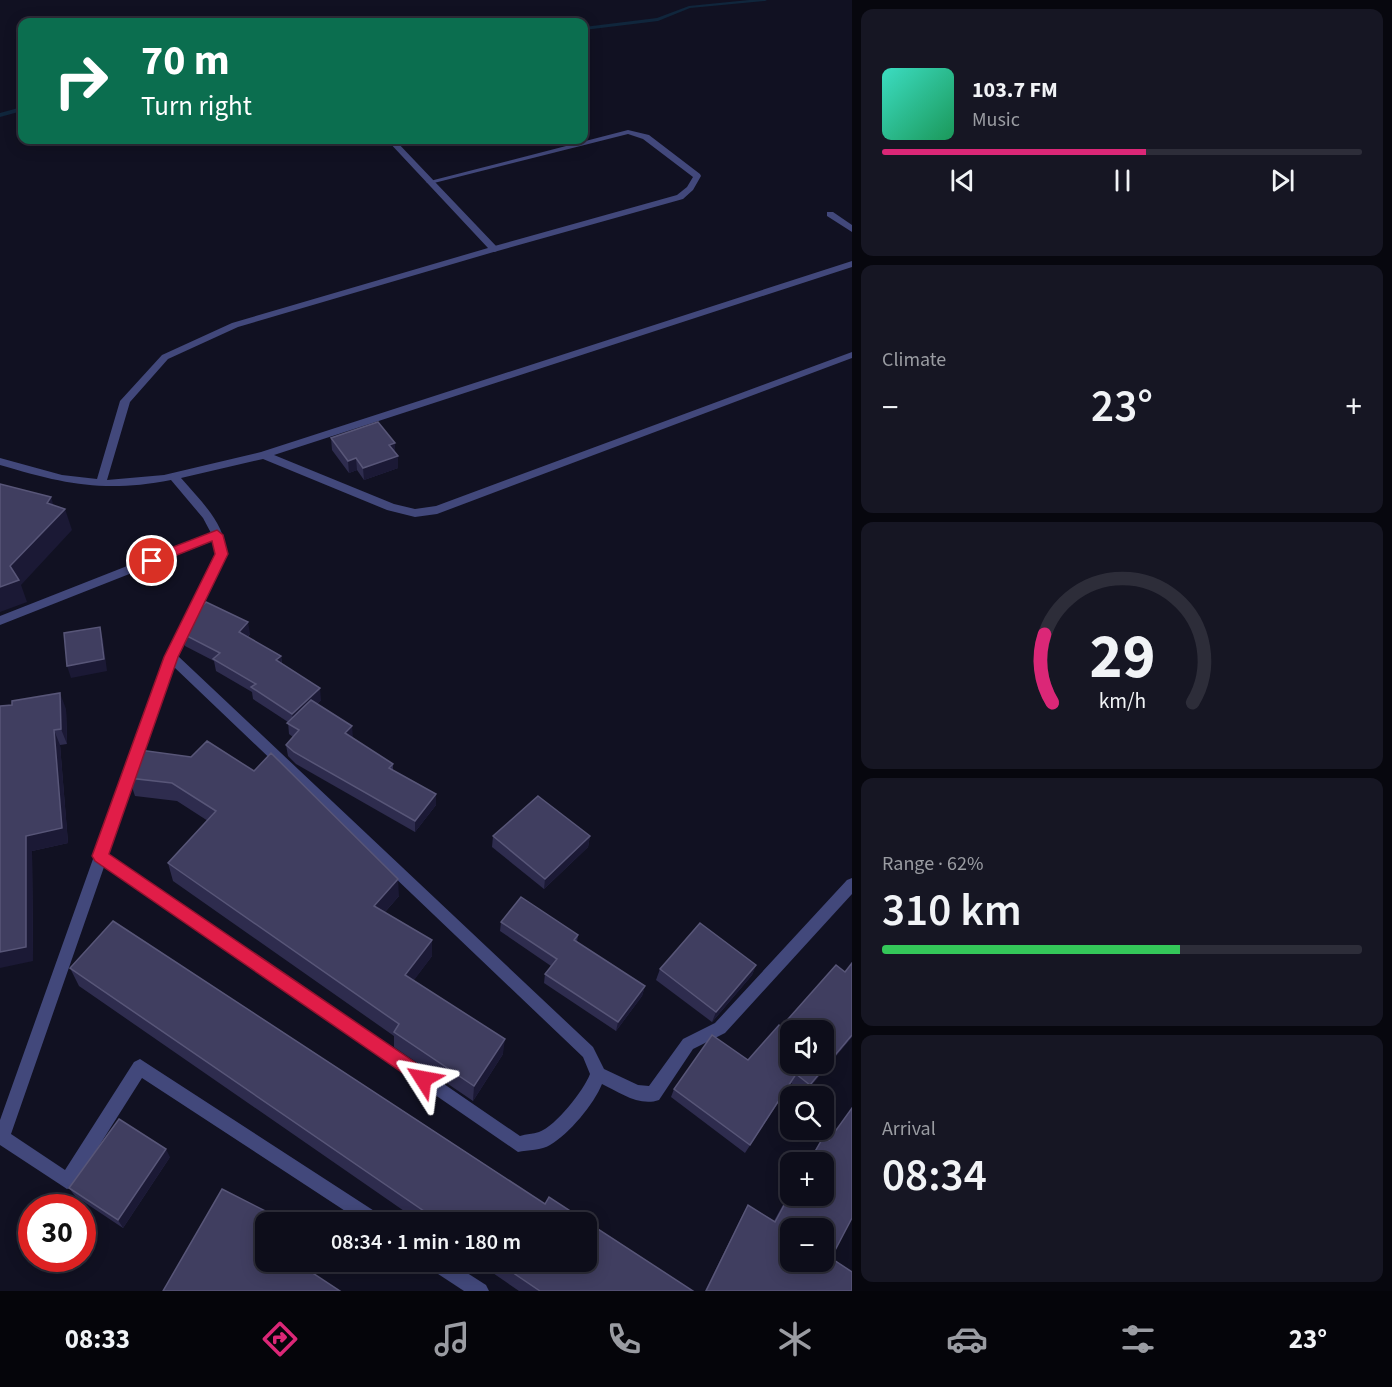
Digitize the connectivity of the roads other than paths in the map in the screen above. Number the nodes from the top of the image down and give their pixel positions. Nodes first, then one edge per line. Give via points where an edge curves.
1 (588, 142) edge
2 (395, 144) edge
3 (580, 144) edge
4 (430, 182) junction
5 (830, 214) dead end
6 (852, 229) edge
7 (494, 249) junction
8 (852, 264) edge
9 (852, 355) edge
10 (264, 455) junction
11 (0, 461) edge
12 (174, 477) junction
13 (101, 483) junction
14 (217, 535) junction
15 (0, 621) edge
16 (171, 657) junction
17 (100, 856) junction
18 (852, 884) edge
19 (598, 1074) junction
20 (1, 1140) edge
21 (361, 1212) edge
22 (451, 1272) edge
23 (480, 1291) edge

1 - 7 street via 628,132 646,137 697,176 680,197
2 - 4 street
3 - 4 street
4 - 7 street
5 - 6 street
7 - 13 street via 235,325 165,357 124,401
8 - 10 street
9 - 10 street via 437,510 416,513 391,507
10 - 12 street
11 - 13 street via 62,479
12 - 13 street
12 - 14 street via 207,516
14 - 15 street
14 - 16 street via 221,554
16 - 17 street
16 - 19 street via 588,1052
17 - 19 street via 518,1144 545,1139 562,1125 591,1092
17 - 20 street
18 - 19 street via 720,1028 688,1044 653,1094 637,1093
20 - 21 street via 67,1181 140,1067
22 - 23 street

